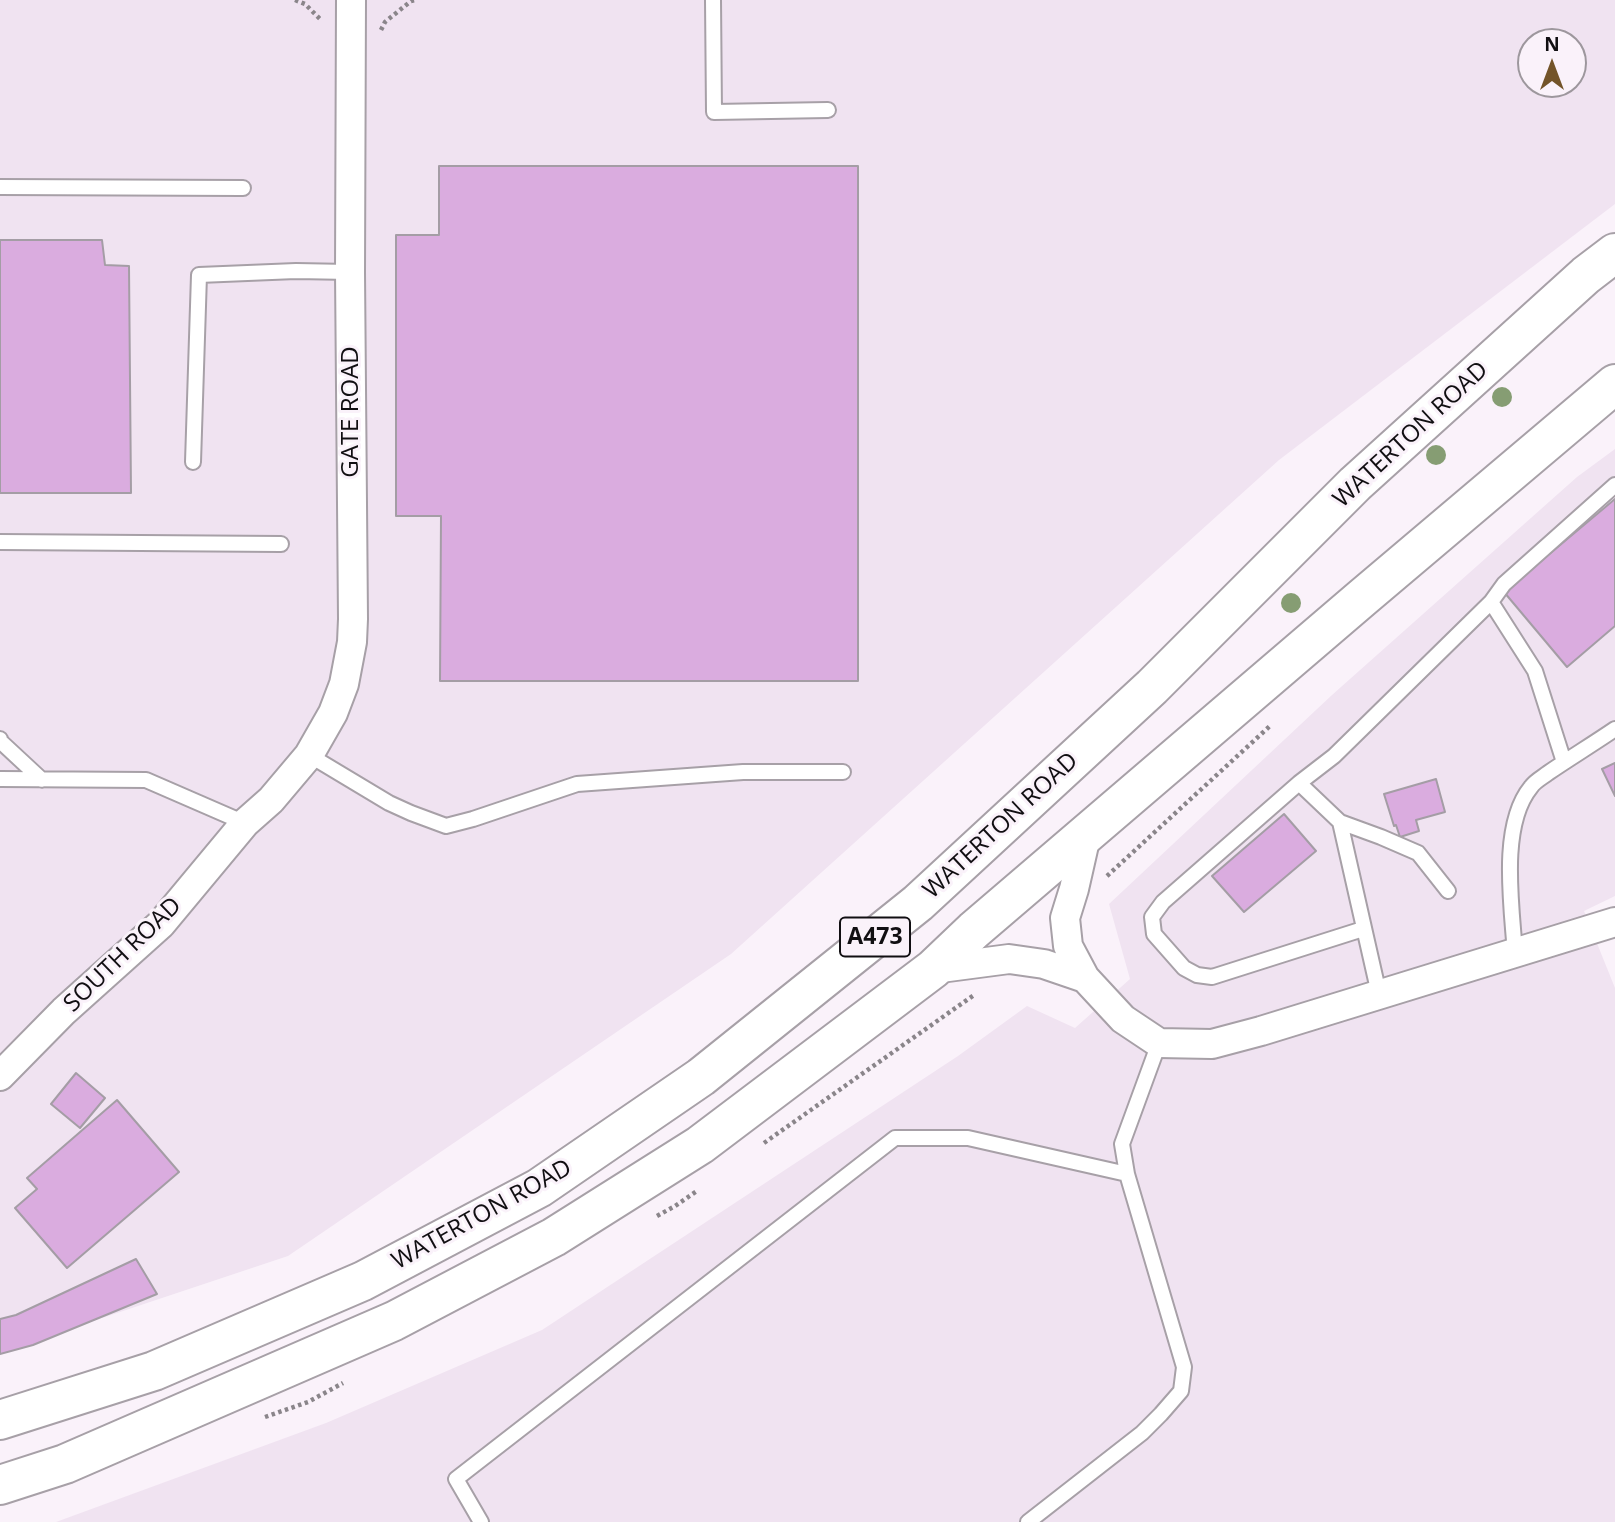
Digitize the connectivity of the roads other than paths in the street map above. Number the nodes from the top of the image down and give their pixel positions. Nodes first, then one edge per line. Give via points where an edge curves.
1 (351, 0) edge
2 (713, 0) edge
3 (828, 110) dead end
4 (0, 187) edge
5 (243, 188) dead end
6 (1615, 253) edge
7 (350, 272) junction
8 (1615, 384) edge
9 (192, 462) dead end
10 (1615, 485) edge
11 (0, 542) edge
12 (281, 544) dead end
13 (1491, 602) junction
14 (1615, 729) edge
15 (0, 738) edge
16 (309, 755) junction
17 (1564, 762) junction
18 (843, 772) dead end
19 (0, 779) edge
20 (42, 780) junction
21 (1299, 783) junction
22 (271, 800) joint
23 (1340, 822) junction
24 (245, 823) junction
25 (1086, 835) junction
26 (1448, 891) dead end
27 (1615, 922) edge
28 (1363, 929) junction
29 (1515, 954) junction
30 (933, 969) junction
31 (1085, 978) junction
32 (1378, 994) junction
33 (1159, 1043) junction
34 (0, 1076) edge
35 (1127, 1174) junction
36 (0, 1420) edge
37 (0, 1485) edge
38 (481, 1522) edge
39 (1028, 1522) edge

1 - 7 street, GATE ROAD
2 - 3 lane via 714,112
4 - 5 lane
6 - 36 main road, WATERTON ROAD / A473 via 1355,484 1152,687 918,902 701,1077 539,1188 363,1282 154,1371
7 - 9 lane via 199,275
7 - 16 street, GATE ROAD via 352,642 333,713
8 - 25 main road, WATERTON ROAD / A473
10 - 13 lane via 1504,584
11 - 12 lane
13 - 17 lane via 1535,671
13 - 21 lane via 1334,756
14 - 17 lane
15 - 20 lane
16 - 18 lane via 389,803 446,827 577,784 743,772
16 - 22 street, GATE ROAD
17 - 29 lane via 1532,786 1520,807 1511,844
19 - 20 lane
20 - 24 lane via 146,780
21 - 23 lane
21 - 28 lane via 1163,902 1152,917 1154,934 1184,968 1213,977
22 - 24 street, SOUTH ROAD
23 - 26 lane via 1418,853
23 - 28 lane
24 - 34 street, SOUTH ROAD via 161,924
25 - 30 main road, WATERTON ROAD / A473
25 - 31 street via 1065,918 1068,946
27 - 29 street
28 - 32 lane
29 - 32 street
30 - 31 street via 1009,959 1044,964
30 - 37 main road, WATERTON ROAD / A473 via 700,1145 554,1237 394,1321 65,1464
31 - 33 street via 1123,1019
32 - 33 street via 1212,1044
33 - 35 lane via 1122,1144
35 - 38 lane via 968,1138 895,1138 456,1479
35 - 39 lane via 1184,1367 1181,1391 1142,1433

